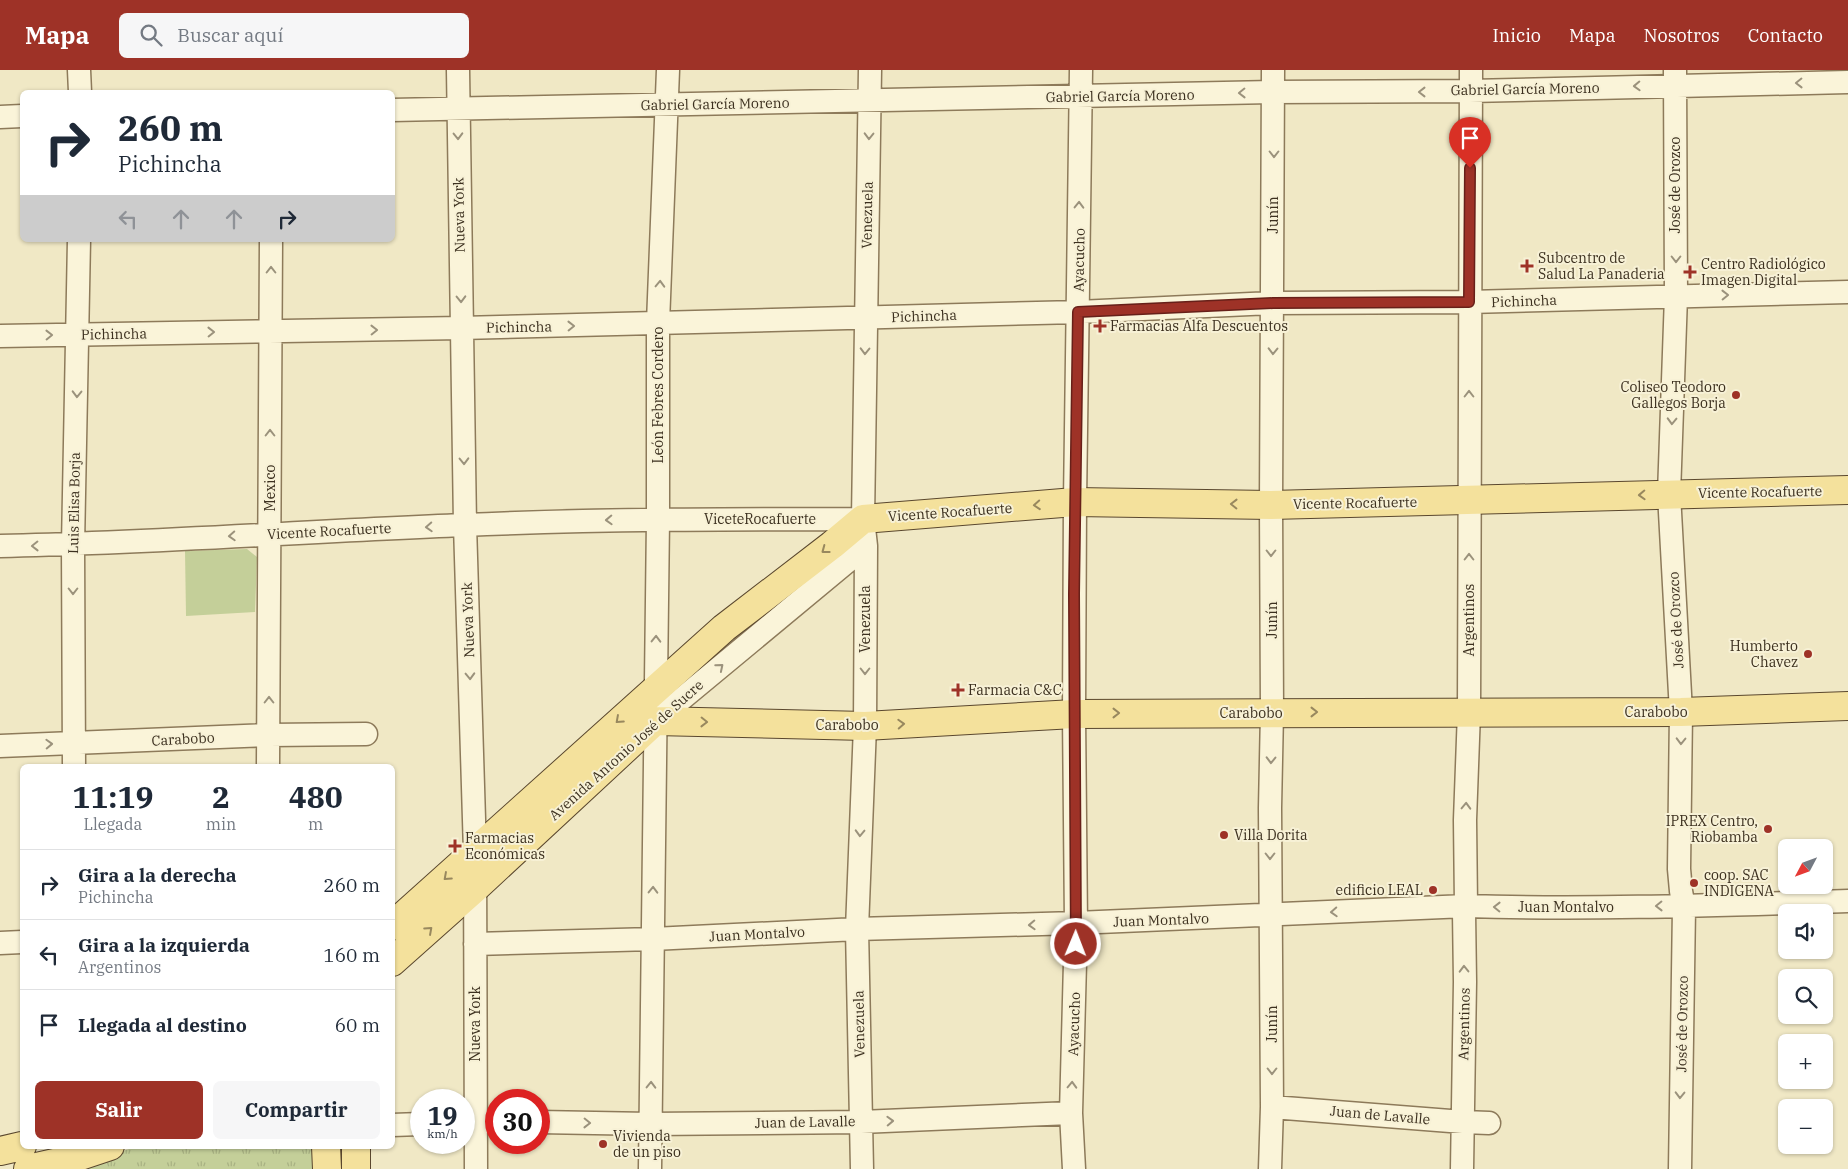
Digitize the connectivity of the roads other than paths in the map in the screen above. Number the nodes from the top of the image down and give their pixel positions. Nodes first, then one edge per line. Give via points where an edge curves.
1 (79, 70) edge
2 (458, 70) edge
3 (668, 70) edge
4 (870, 70) edge
5 (1080, 70) edge
6 (1274, 70) edge
7 (1675, 78) edge
8 (1471, 81) edge
9 (1848, 82) edge
10 (80, 90) edge
11 (1274, 92) junction
12 (1080, 97) junction
13 (869, 101) junction
14 (667, 105) junction
15 (457, 109) junction
16 (395, 110) edge
17 (20, 116) edge
18 (0, 117) edge
19 (79, 242) edge
20 (271, 242) edge
21 (1848, 292) edge
22 (1676, 296) junction
23 (1469, 302) junction
24 (1273, 303) junction
25 (1078, 312) junction
26 (865, 318) junction
27 (658, 323) junction
28 (461, 328) junction
29 (270, 331) junction
30 (78, 334) junction
31 (0, 336) edge
32 (1848, 490) edge
33 (1669, 494) junction
34 (1469, 500) junction
35 (1075, 502) junction
36 (1271, 505) junction
37 (658, 519) junction
38 (863, 519) junction
39 (465, 525) junction
40 (269, 534) junction
41 (73, 545) junction
42 (0, 546) edge
43 (866, 546) junction
44 (656, 688) junction
45 (1848, 706) edge
46 (1272, 712) junction
47 (1469, 712) junction
48 (1681, 712) junction
49 (1074, 714) junction
50 (655, 721) junction
51 (865, 726) junction
52 (366, 734) dead end
53 (268, 735) junction
54 (74, 744) junction
55 (0, 746) edge
56 (74, 764) edge
57 (268, 764) edge
58 (475, 852) junction
59 (474, 889) junction
60 (1848, 901) edge
61 (1466, 906) junction
62 (1684, 906) junction
63 (1270, 915) junction
64 (395, 923) edge
65 (1076, 923) junction
66 (857, 929) junction
67 (652, 939) junction
68 (20, 942) edge
69 (0, 943) edge
70 (475, 944) junction
71 (395, 959) edge
72 (1272, 1107) junction
73 (1071, 1113) junction
74 (478, 1122) edge
75 (550, 1122) edge
76 (861, 1122) junction
77 (1463, 1122) junction
78 (1489, 1123) dead end
79 (410, 1124) edge
80 (650, 1124) junction
81 (395, 1125) edge
82 (20, 1146) edge
83 (104, 1149) edge
84 (326, 1149) edge
85 (356, 1149) edge
86 (0, 1151) edge
87 (73, 1165) edge
88 (28, 1169) edge
89 (327, 1169) edge
90 (356, 1169) edge
91 (476, 1169) edge
92 (650, 1169) edge
93 (862, 1169) edge
94 (1074, 1169) edge
95 (1270, 1169) edge
96 (1462, 1169) edge
97 (1680, 1169) edge

1 - 10 street
2 - 15 street, Nueva York
3 - 14 street, León Febres Cordero
4 - 13 street, Venezuela
5 - 12 street, Ayacucho
6 - 11 street, Junín
7 -> 8 street, Gabriel García Moreno
9 -> 7 street, Gabriel García Moreno
7 -> 22 street, José de Orozco
8 -> 11 street, Gabriel García Moreno
8 - 23 street, Argentinos
11 -> 12 street, Gabriel García Moreno
11 -> 24 street, Junín
12 - 13 street, Gabriel García Moreno
25 -> 12 street, Ayacucho
13 - 14 street, Gabriel García Moreno
13 -> 26 street, Venezuela
14 - 15 street, Gabriel García Moreno
27 -> 14 street, León Febres Cordero
15 - 16 street, Gabriel García Moreno
15 -> 28 street, Nueva York
17 - 18 street
19 - 30 street, Luis Elisa Borja
29 -> 20 street, Mexico
22 -> 21 street, Pichincha
22 - 23 street, Pichincha
22 -> 33 street, José de Orozco
23 - 24 street, Pichincha
34 -> 23 street, Argentinos
24 - 25 street, Pichincha
24 -> 36 street, Junín
25 - 26 street, Pichincha
25 - 35 street, Ayacucho
26 - 27 street, Pichincha
26 -> 38 street, Venezuela
28 -> 27 street, Pichincha
27 - 37 street, León Febres Cordero
29 -> 28 street, Pichincha
28 -> 39 street, Nueva York
30 -> 29 street, Pichincha
40 -> 29 street, Mexico
31 -> 30 street, Pichincha
30 -> 41 street, Luis Elisa Borja
32 - 33 main road, Vicente Rocafuerte
33 -> 34 main road, Vicente Rocafuerte
33 - 48 street, José de Orozco
34 - 36 main road, Vicente Rocafuerte
47 -> 34 street, Argentinos
36 -> 35 main road, Vicente Rocafuerte
35 -> 38 main road, Vicente Rocafuerte
35 - 49 street, Ayacucho
36 -> 46 street, Junín
37 - 38 street, ViceteRocafuerte
37 -> 39 street, Vicente Rocafuerte
44 -> 37 street, León Febres Cordero
38 - 43 street, Venezuela
38 -> 44 main road, Avenida Antonio José de Sucre via 724,628
39 -> 40 street, Vicente Rocafuerte
39 -> 58 street, Nueva York
40 -> 41 street, Vicente Rocafuerte
53 -> 40 street, Mexico
41 -> 42 street, Vicente Rocafuerte
41 -> 54 street, Luis Elisa Borja
50 -> 43 street, Avenida Antonio José de Sucre
43 -> 51 street, Venezuela
44 - 50 street, León Febres Cordero
44 -> 58 main road, Avenida Antonio José de Sucre
45 - 48 main road, Carabobo
46 -> 47 main road, Carabobo
49 -> 46 main road, Carabobo
46 -> 63 street, Junín
47 - 48 main road, Carabobo
61 -> 47 street, Argentinos
48 -> 62 street, José de Orozco via 1679,869
51 -> 49 main road, Carabobo
49 - 65 street, Ayacucho
50 -> 51 main road, Carabobo
50 - 59 main road, Avenida Antonio José de Sucre
67 -> 50 street, León Febres Cordero
51 -> 66 street, Venezuela
52 - 53 street, Carabobo
53 - 54 street, Carabobo
53 - 57 street, Mexico
55 -> 54 street, Carabobo
54 - 56 street, Luis Elisa Borja
58 - 59 street, Nueva York
58 -> 64 main road, Avenida Antonio José de Sucre
59 - 70 street, Nueva York
71 -> 59 main road, Avenida Antonio José de Sucre
60 - 62 street, Juan Montalvo
62 -> 61 street, Juan Montalvo
61 -> 63 street, Juan Montalvo
77 -> 61 street, Argentinos
62 -> 97 street, José de Orozco
63 - 65 street, Juan Montalvo
63 -> 72 street, Junín
65 -> 66 street, Juan Montalvo
73 -> 65 street, Ayacucho
66 - 67 street, Juan Montalvo
66 - 76 street, Venezuela
67 - 70 street, Juan Montalvo
80 -> 67 street, León Febres Cordero
68 - 69 street
70 - 74 street, Nueva York
72 - 77 street, Juan de Lavalle
72 - 95 street, Junín
76 -> 73 street, Juan de Lavalle
73 - 94 street, Ayacucho
74 - 91 street, Nueva York
75 -> 80 street, Juan de Lavalle
76 - 80 street, Juan de Lavalle
76 - 93 street, Venezuela
77 - 78 street, Juan de Lavalle
77 - 96 street, Argentinos
79 - 81 street
80 - 92 street, León Febres Cordero
82 - 86 main road
83 - 87 main road
84 - 89 main road
85 - 90 main road
87 - 88 main road

